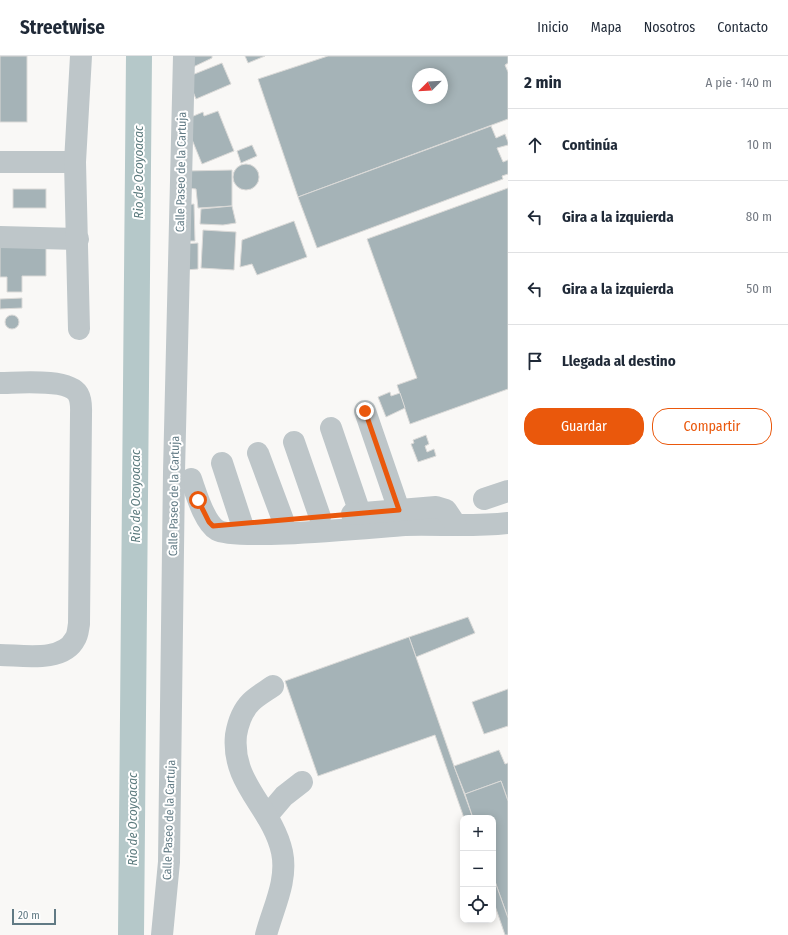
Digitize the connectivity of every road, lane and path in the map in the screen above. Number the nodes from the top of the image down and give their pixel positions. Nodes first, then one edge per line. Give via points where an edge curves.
1 (81, 56) edge
2 (184, 56) edge
3 (0, 162) edge
4 (75, 162) junction
5 (0, 237) edge
6 (78, 239) junction
7 (79, 329) dead end
8 (0, 383) edge
9 (365, 411) dead end
10 (331, 428) dead end
11 (294, 442) dead end
12 (258, 453) dead end
13 (222, 463) dead end
14 (191, 479) dead end
15 (508, 491) edge
16 (484, 499) dead end
17 (399, 510) junction
18 (360, 513) junction
19 (320, 517) junction
20 (283, 520) junction
21 (508, 523) edge
22 (242, 524) junction
23 (456, 525) junction
24 (213, 526) junction
25 (0, 655) edge
26 (273, 686) dead end
27 (302, 782) dead end
28 (267, 816) junction
29 (162, 935) edge
30 (266, 935) edge

1 - 4 street
2 - 29 street, Calle Paseo de la Cartuja via 174,472 169,862
3 - 4 street
4 - 6 street
5 - 6 street
6 - 7 street
8 - 25 street via 52,383 69,386 77,392 81,400 81,415 79,624 76,638 69,647 58,654
9 - 17 street
10 - 18 street
11 - 19 street
12 - 20 street
13 - 22 street
14 - 24 street via 198,500
15 - 16 street
17 - 18 street
17 - 23 street via 436,507 446,510
18 - 19 street
19 - 20 street
20 - 22 street
21 - 23 street
22 - 24 street
23 - 24 street via 406,525 257,534 230,534
26 - 28 street via 251,702 238,723 235,747 238,766 249,790
27 - 28 street via 284,796
28 - 30 street via 282,852 283,868 280,893

